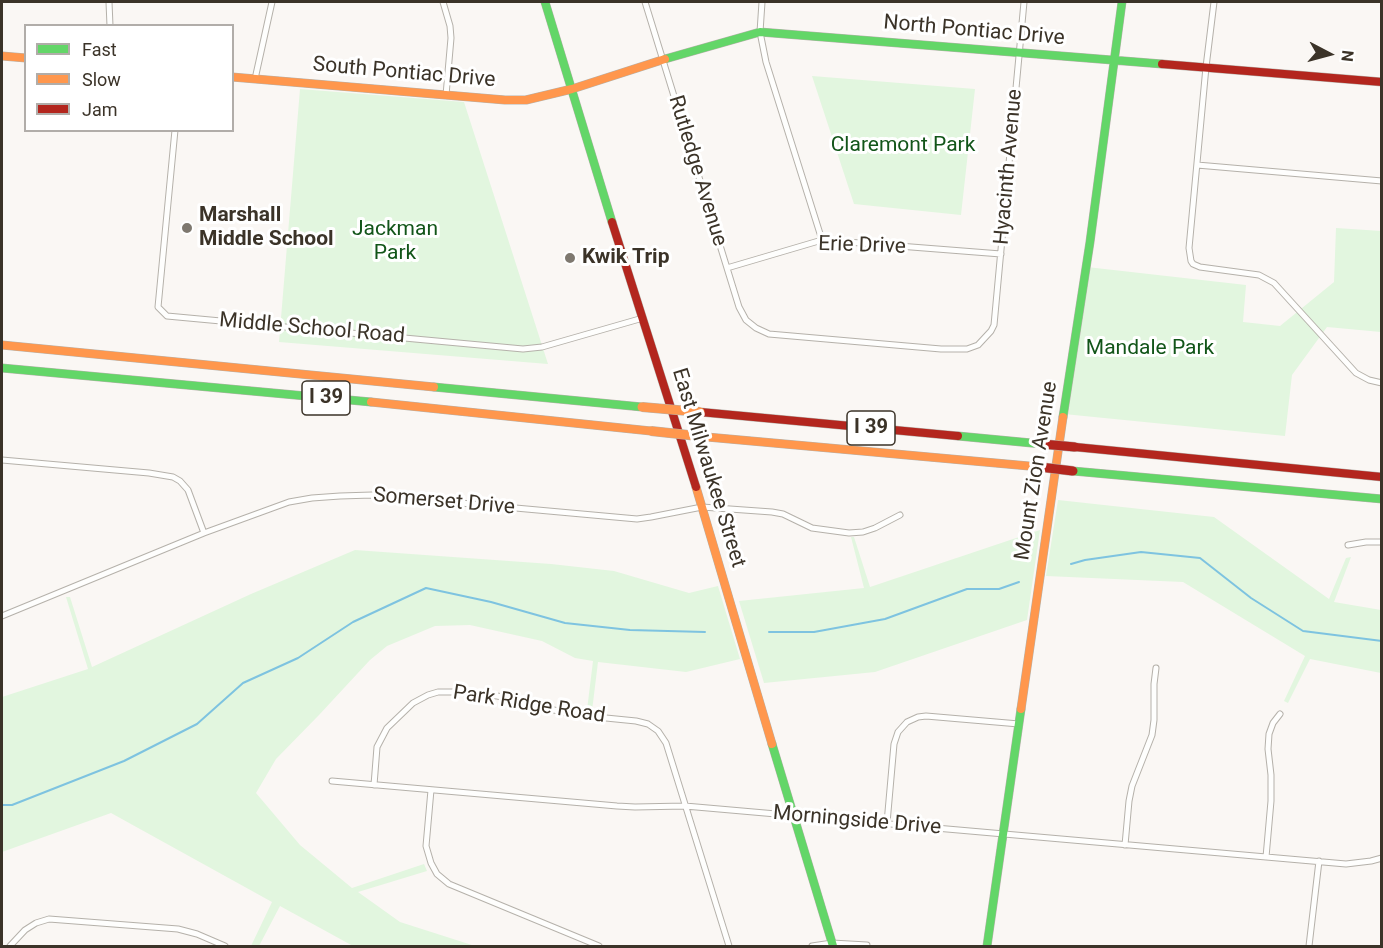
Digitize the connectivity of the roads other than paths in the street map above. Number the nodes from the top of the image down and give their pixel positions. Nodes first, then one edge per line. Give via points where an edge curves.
1 (109, 2) edge
2 (272, 2) edge
3 (443, 2) edge
4 (545, 2) edge
5 (645, 2) edge
6 (762, 2) edge
7 (1024, 2) edge
8 (1122, 2) edge
9 (1214, 2) edge
10 (110, 24) edge
11 (760, 32) junction
12 (1019, 53) junction
13 (2, 56) edge
14 (24, 58) edge
15 (663, 60) junction
16 (1114, 60) junction
17 (1206, 67) junction
18 (234, 77) edge
19 (255, 79) junction
20 (1382, 82) edge
21 (572, 89) junction
22 (446, 95) junction
23 (175, 132) edge
24 (1197, 165) junction
25 (1382, 181) edge
26 (822, 240) junction
27 (1001, 254) junction
28 (727, 268) junction
29 (643, 318) junction
30 (762, 332) joint
31 (2, 345) edge
32 (2, 368) edge
33 (1382, 383) edge
34 (2, 460) edge
35 (1382, 477) edge
36 (1382, 499) edge
37 (702, 507) junction
38 (900, 514) dead end
39 (204, 533) junction
40 (1382, 542) edge
41 (1348, 545) dead end
42 (2, 616) edge
43 (1156, 668) dead end
44 (1280, 714) dead end
45 (1019, 724) junction
46 (332, 780) dead end
47 (374, 784) junction
48 (431, 790) junction
49 (685, 806) junction
50 (793, 816) junction
51 (887, 823) junction
52 (1002, 834) junction
53 (1125, 845) junction
54 (1266, 857) junction
55 (1382, 858) edge
56 (1319, 861) junction
57 (832, 945) edge
58 (867, 945) dead end
59 (10, 946) edge
60 (225, 946) edge
61 (599, 946) edge
62 (729, 946) edge
63 (812, 946) edge
64 (987, 946) edge
65 (1309, 946) edge

1 - 10 street
2 - 19 street
3 - 22 street via 451,38
4 - 21 main road, East Milwaukee Street
5 - 15 street, Rutledge Avenue
6 - 11 street
7 - 12 street, Hyacinth Avenue
8 - 16 main road, Mount Zion Avenue
9 - 17 street
11 - 12 main road, North Pontiac Drive
11 - 15 main road, North Pontiac Drive
11 - 26 street
12 - 16 main road, North Pontiac Drive
12 - 27 street, Hyacinth Avenue
13 - 14 main road
15 - 21 main road, North Pontiac Drive
15 - 28 street, Rutledge Avenue
16 - 17 main road, North Pontiac Drive
16 - 45 main road, Mount Zion Avenue
17 - 20 main road, North Pontiac Drive
17 - 24 street
18 - 19 main road, South Pontiac Drive
19 - 22 main road, South Pontiac Drive
21 - 22 main road, South Pontiac Drive via 515,100
21 - 29 main road, East Milwaukee Street
23 - 29 street, Middle School Road via 158,307 167,316 523,350
24 - 25 street
24 - 33 street via 1189,248 1193,264 1259,275 1274,283 1356,373
26 - 27 street, Erie Drive
26 - 28 street, Erie Drive
27 - 30 street, Hyacinth Avenue via 994,325 978,345 967,349
28 - 30 street, Rutledge Avenue via 739,308 746,320
29 - 37 main road, East Milwaukee Street
31 - 35 main road, I 39, bridge
32 - 36 main road, I 39, bridge
34 - 39 street via 173,477 191,497
37 - 38 street, Somerset Drive via 772,512 812,528 849,533 875,528
37 - 39 street, Somerset Drive via 637,519 372,495 340,496 289,502
37 - 50 main road, East Milwaukee Street
39 - 42 street, Somerset Drive
40 - 41 street
43 - 53 street via 1152,735 1132,786
44 - 54 street via 1272,723 1268,742 1271,801
45 - 51 street via 926,716 907,722 894,744
45 - 52 main road, Mount Zion Avenue
46 - 47 street, Morningside Drive
47 - 48 street, Morningside Drive
47 - 49 street, Park Ridge Road via 377,747 387,728 420,699 445,692 497,696 576,715 636,721 653,727 664,738
48 - 49 street, Morningside Drive via 617,806
48 - 61 street via 426,846 437,874 449,884
49 - 50 street, Morningside Drive
49 - 62 street
50 - 51 street, Morningside Drive
50 - 57 main road, East Milwaukee Street
51 - 52 street, Morningside Drive
52 - 53 street, Morningside Drive
52 - 64 main road, Mount Zion Avenue
53 - 54 street, Morningside Drive
54 - 56 street, Morningside Drive
55 - 56 street, Morningside Drive via 1346,864
56 - 65 street
57 - 58 street
57 - 63 street
59 - 60 street via 20,934 49,919 178,929

